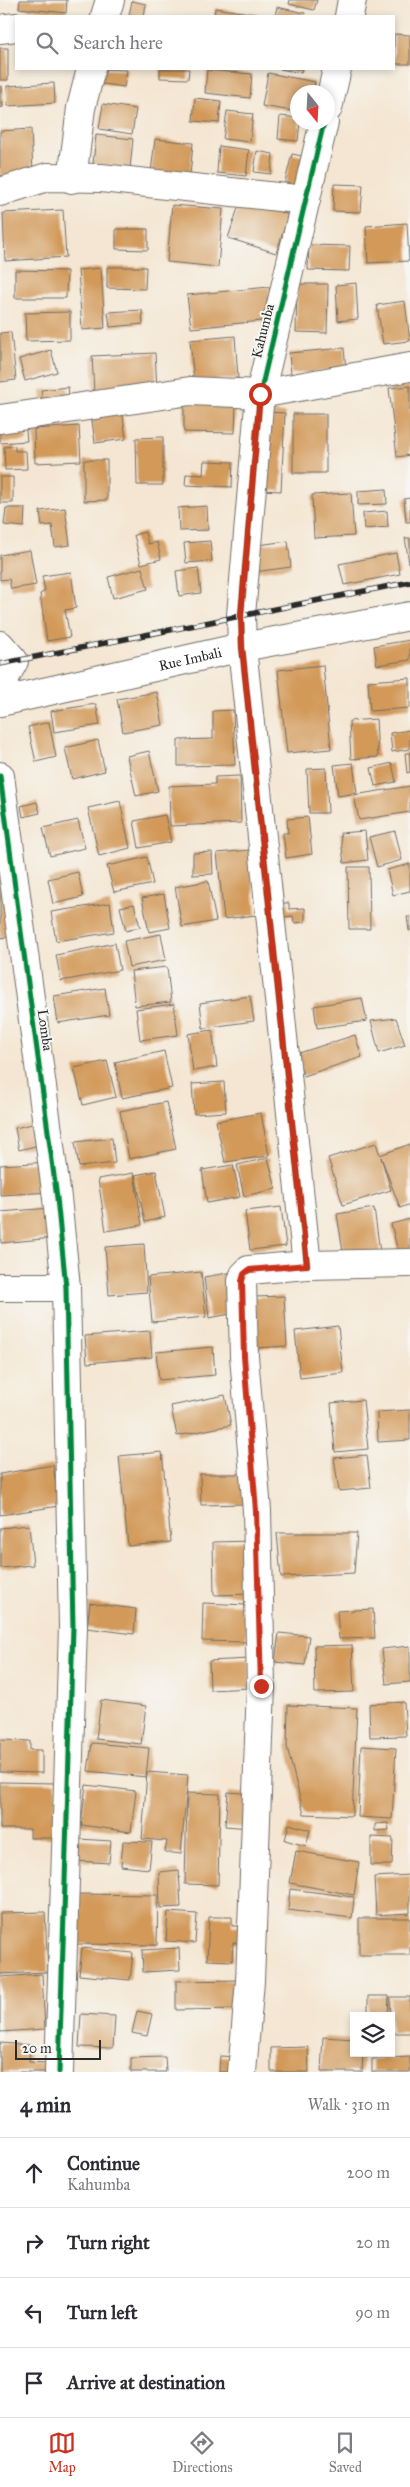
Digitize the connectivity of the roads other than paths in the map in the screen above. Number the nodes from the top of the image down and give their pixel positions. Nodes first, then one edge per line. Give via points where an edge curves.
1 (110, 0) edge
2 (352, 0) edge
3 (105, 15) edge
4 (348, 15) edge
5 (15, 27) edge
6 (0, 28) edge
7 (91, 70) edge
8 (336, 70) edge
9 (333, 85) edge
10 (322, 130) edge
11 (72, 179) junction
12 (0, 192) edge
13 (306, 200) junction
14 (410, 367) edge
15 (260, 394) junction
16 (0, 419) edge
17 (410, 616) edge
18 (0, 645) edge
19 (242, 647) junction
20 (0, 687) edge
21 (0, 702) edge
22 (0, 776) edge
23 (410, 1263) edge
24 (307, 1265) junction
25 (0, 1287) edge
26 (66, 1287) junction
27 (59, 2072) edge
28 (242, 2072) edge

1 - 3 street
2 - 4 street
5 - 6 street
7 - 11 street via 81,108
8 - 9 street
10 - 13 street, Kahumba
11 - 12 street via 48,177
11 - 13 street via 101,178
13 - 15 street, Kahumba
14 - 15 street
15 - 16 street via 190,390
15 - 19 street, Kahumba via 241,615
17 - 19 street, Rue Imbali
18 - 20 street via 14,661
19 - 21 street, Rue Imbali
19 - 24 street, Kahumba
22 - 26 street, Lomba
23 - 24 street
24 - 28 street via 249,1270 242,1281 244,1356 256,1511 261,1686 250,1981
25 - 26 street
26 - 27 street, Lomba via 73,1627

